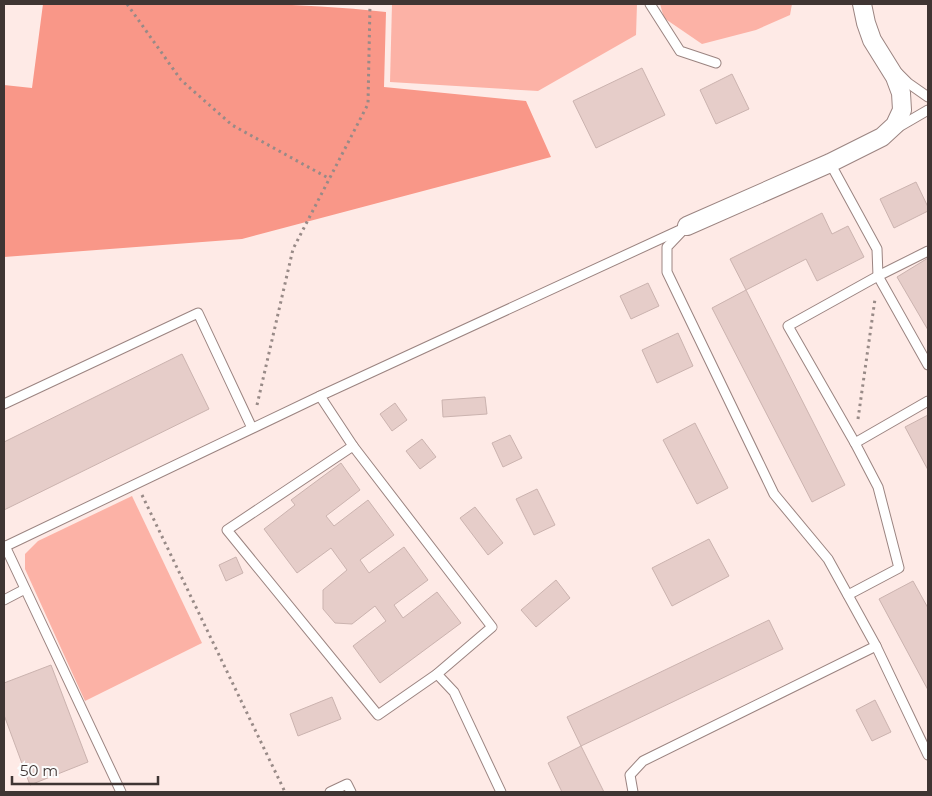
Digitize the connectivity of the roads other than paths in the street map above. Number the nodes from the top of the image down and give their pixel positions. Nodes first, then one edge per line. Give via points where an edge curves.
1 (650, 4) edge
2 (862, 4) edge
3 (882, 58) junction
4 (716, 63) dead end
5 (928, 98) edge
6 (928, 110) edge
7 (882, 138) junction
8 (830, 163) junction
9 (686, 226) junction
10 (928, 251) edge
11 (878, 276) junction
12 (928, 365) edge
13 (320, 396) junction
14 (928, 401) edge
15 (4, 404) edge
16 (252, 428) junction
17 (855, 443) junction
18 (354, 446) junction
19 (4, 546) edge
20 (25, 589) junction
21 (848, 595) junction
22 (4, 600) edge
23 (876, 646) junction
24 (437, 674) junction
25 (928, 755) edge
26 (121, 792) edge
27 (330, 792) edge
28 (352, 792) edge
29 (501, 792) edge
30 (633, 792) edge

1 - 4 lane via 680,51
2 - 3 street via 866,24
3 - 5 lane
3 - 7 street via 896,78 902,110 895,126
6 - 7 lane
7 - 8 street
8 - 9 street
8 - 11 lane via 877,249
9 - 13 lane
9 - 21 lane via 667,247 667,272 774,494 828,559
10 - 11 lane
11 - 12 lane
11 - 17 lane via 788,326
13 - 16 lane
13 - 18 lane
14 - 17 lane
15 - 16 lane via 198,313
16 - 19 lane
17 - 21 lane via 878,487 899,568
18 - 24 lane via 492,627
18 - 24 lane via 228,530 378,715
19 - 20 lane
20 - 22 lane
20 - 26 lane
21 - 23 lane
23 - 25 lane
23 - 30 lane via 643,761 630,775
24 - 29 lane via 454,692
27 - 28 lane via 347,784

